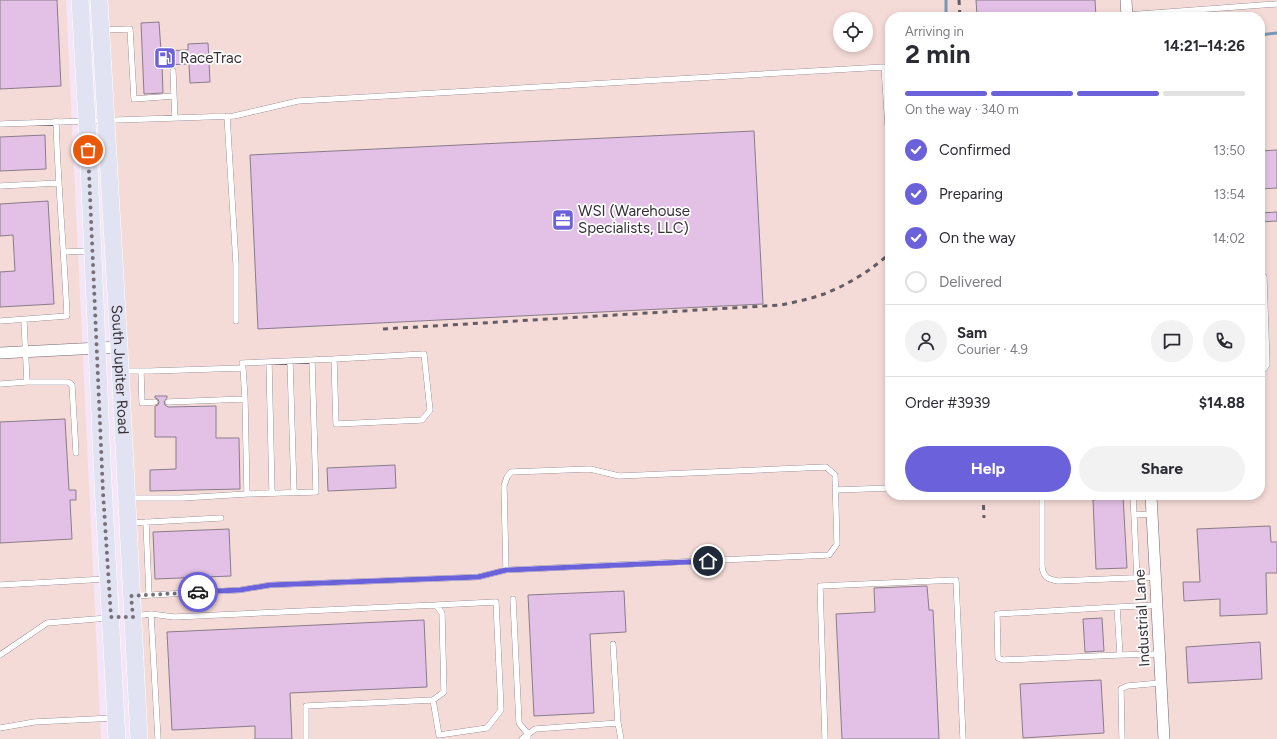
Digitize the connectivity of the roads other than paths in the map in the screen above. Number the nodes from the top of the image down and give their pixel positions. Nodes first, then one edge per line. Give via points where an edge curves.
1 (80, 0) edge
2 (100, 0) edge
3 (1126, 0) edge
4 (1277, 4) edge
5 (1127, 12) edge
6 (1177, 12) edge
7 (101, 30) junction
8 (173, 72) dead end
9 (885, 82) edge
10 (174, 96) junction
11 (227, 116) junction
12 (175, 118) junction
13 (106, 120) junction
14 (56, 121) junction
15 (87, 121) junction
16 (0, 124) edge
17 (58, 183) junction
18 (0, 186) edge
19 (92, 251) junction
20 (64, 252) junction
21 (1265, 306) edge
22 (24, 320) junction
23 (0, 321) edge
24 (236, 322) dead end
25 (119, 347) junction
26 (96, 348) junction
27 (0, 353) edge
28 (26, 353) junction
29 (334, 359) junction
30 (312, 360) junction
31 (290, 361) junction
32 (270, 362) junction
33 (243, 368) junction
34 (1265, 368) edge
35 (120, 371) junction
36 (141, 372) junction
37 (27, 382) junction
38 (0, 384) edge
39 (245, 399) junction
40 (155, 402) dead end
41 (168, 402) dead end
42 (76, 453) dead end
43 (885, 488) edge
44 (836, 490) junction
45 (272, 493) junction
46 (294, 493) junction
47 (247, 494) junction
48 (127, 498) junction
49 (104, 500) junction
50 (1042, 500) edge
51 (1134, 500) edge
52 (1151, 500) edge
53 (1152, 514) junction
54 (1134, 515) junction
55 (221, 518) dead end
56 (146, 522) junction
57 (128, 523) junction
58 (506, 570) junction
59 (1155, 577) junction
60 (1137, 578) junction
61 (109, 579) junction
62 (0, 585) edge
63 (149, 595) junction
64 (131, 596) junction
65 (513, 599) dead end
66 (436, 605) junction
67 (1156, 605) junction
68 (1117, 607) junction
69 (151, 614) junction
70 (111, 617) junction
71 (133, 617) junction
72 (612, 644) dead end
73 (0, 654) edge
74 (1159, 654) junction
75 (1120, 656) junction
76 (1160, 684) junction
77 (433, 700) junction
78 (116, 718) junction
79 (618, 724) junction
80 (0, 728) edge
81 (528, 737) edge
82 (117, 739) edge
83 (139, 739) edge
84 (158, 739) edge
85 (306, 739) edge
86 (522, 739) edge
87 (621, 739) edge
88 (825, 739) edge
89 (963, 739) edge
90 (1122, 739) edge
91 (1164, 739) edge

1 - 15 main road, South Jupiter Road
2 - 7 main road, South Jupiter Road
3 - 5 street
4 - 6 lane
7 - 10 lane via 130,29 134,99
7 - 13 main road, South Jupiter Road
8 - 10 lane
9 - 11 lane via 884,67 298,101
10 - 12 lane
11 - 12 lane
11 - 24 lane via 236,264
12 - 13 lane
13 - 15 lane
13 - 25 main road, South Jupiter Road
14 - 15 lane
14 - 16 lane
14 - 17 lane
15 - 19 main road, South Jupiter Road
17 - 18 lane
17 - 20 lane
19 - 20 lane
19 - 26 main road, South Jupiter Road
20 - 22 lane via 67,316
21 - 34 lane
22 - 23 lane
22 - 28 lane
25 - 26 street
25 - 35 main road, South Jupiter Road
26 - 28 street
26 - 49 main road, South Jupiter Road
27 - 28 street
28 - 37 lane
29 - 29 lane via 336,424 422,420 430,410 424,354
29 - 30 lane
30 - 31 lane
30 - 46 lane via 316,492
31 - 32 lane
31 - 46 lane
32 - 33 lane via 242,363
32 - 45 lane
33 - 36 lane
33 - 39 lane
35 - 36 lane
35 - 48 main road, South Jupiter Road
36 - 40 lane via 142,403
37 - 38 lane
37 - 42 lane via 68,382 72,385
39 - 41 lane
39 - 47 lane
43 - 44 lane
44 - 58 lane via 837,544 829,555
44 - 58 lane via 835,475 826,467 619,476 590,469 511,472 504,486
45 - 46 lane
45 - 47 lane
47 - 48 lane
48 - 49 main road
48 - 57 main road, South Jupiter Road
49 - 61 main road, South Jupiter Road
50 - 60 lane via 1042,567 1043,574 1049,579 1058,581
51 - 54 lane
52 - 53 street, Industrial Lane
53 - 54 lane
53 - 59 street, Industrial Lane
54 - 60 lane
55 - 56 lane
56 - 57 lane
56 - 63 lane
57 - 64 main road, South Jupiter Road
58 - 63 lane via 478,577 270,585 240,590
59 - 60 lane
59 - 67 street, Industrial Lane
61 - 62 lane
61 - 70 main road, South Jupiter Road
63 - 64 lane
64 - 71 main road, South Jupiter Road
65 - 81 lane via 519,723
66 - 69 lane via 174,617
66 - 77 lane via 442,613 444,692
66 - 77 lane via 496,602 501,710 487,728 439,735
67 - 68 lane
67 - 74 street, Industrial Lane
68 - 75 lane
68 - 75 lane via 997,614 998,658 1003,660
69 - 71 lane
69 - 84 lane
70 - 71 main road
70 - 73 lane via 47,623
70 - 78 main road, South Jupiter Road
71 - 83 main road, South Jupiter Road
72 - 79 lane
74 - 75 lane
74 - 76 street, Industrial Lane
76 - 90 lane via 1126,686 1120,689
76 - 91 street, Industrial Lane
77 - 85 lane via 306,706
78 - 80 lane via 34,722
78 - 82 main road, South Jupiter Road
79 - 81 lane via 535,729
79 - 87 lane
81 - 86 lane
88 - 89 lane via 820,586 956,580

